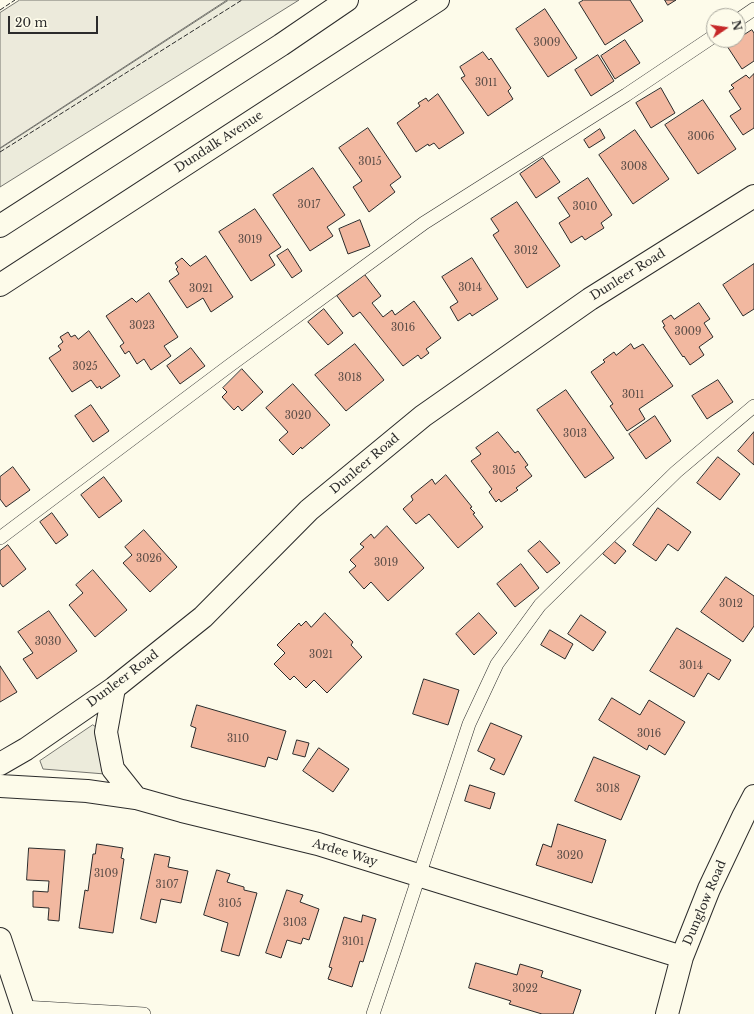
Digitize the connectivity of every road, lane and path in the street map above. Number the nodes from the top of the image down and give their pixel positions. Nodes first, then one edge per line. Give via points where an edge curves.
1 (347, 0) edge
2 (438, 0) edge
3 (706, 41) edge
4 (754, 196) edge
5 (0, 226) edge
6 (0, 285) edge
7 (754, 406) edge
8 (0, 538) edge
9 (114, 688) junction
10 (0, 764) edge
11 (0, 786) edge
12 (754, 796) edge
13 (136, 798) junction
14 (419, 875) junction
15 (0, 939) edge
16 (682, 957) junction
17 (24, 1010) edge
18 (144, 1014) edge
19 (373, 1014) edge
20 (667, 1014) edge

1 - 5 street
2 - 6 street, Dundalk Avenue
3 - 8 lane via 424,223
4 - 9 street, Dunleer Road via 590,299 423,416 309,510 203,617
7 - 14 lane via 676,472 540,605 497,664 469,724
9 - 10 street, Dunleer Road
9 - 13 street via 106,732 113,770
11 - 13 street, Ardee Way via 86,791
12 - 16 street, Dunglow Road via 709,889
13 - 14 street, Ardee Way via 318,844
14 - 16 street, Ardee Way
14 - 19 lane
15 - 17 street
16 - 20 street, Dunglow Road
17 - 18 lane

